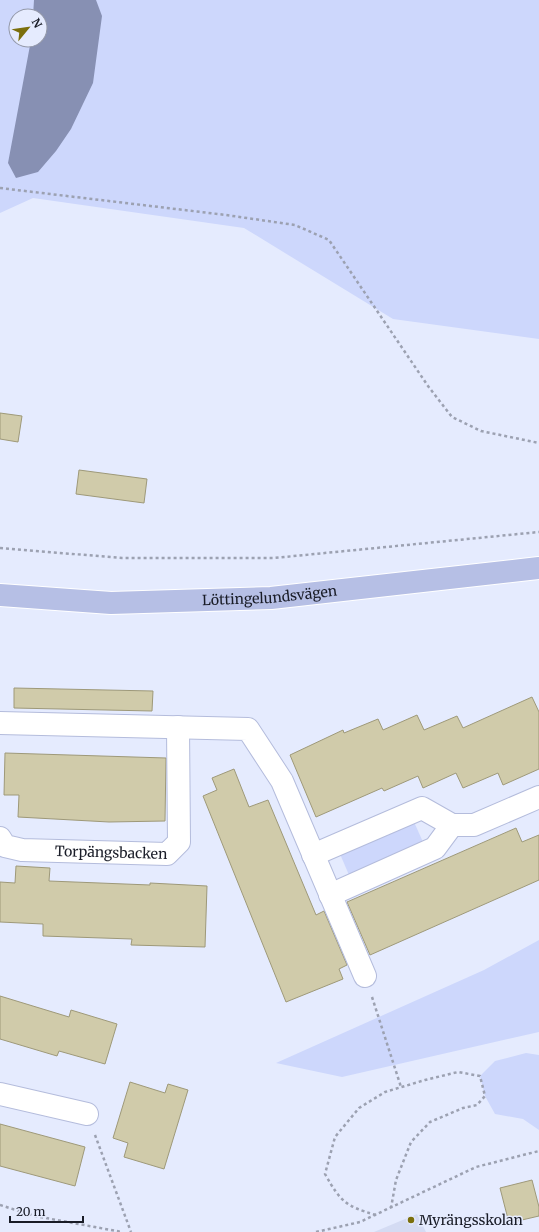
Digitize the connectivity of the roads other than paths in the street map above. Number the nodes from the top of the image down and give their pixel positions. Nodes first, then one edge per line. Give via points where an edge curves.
1 (539, 568) edge
2 (0, 595) edge
3 (0, 723) edge
4 (178, 728) junction
5 (539, 797) edge
6 (452, 825) junction
7 (0, 838) edge
8 (313, 855) junction
9 (330, 895) junction
10 (365, 976) road end
11 (0, 1094) edge
12 (87, 1114) road end

1 - 2 main road, Löttingelundsvägen via 271,598 110,603
3 - 4 street
4 - 7 street, Torpängsbacken via 179,842 167,854 22,850 5,846
4 - 8 street via 248,729 282,781
5 - 6 street via 474,825
6 - 8 street via 422,808
6 - 9 street via 435,848
8 - 9 street
9 - 10 street
11 - 12 street

